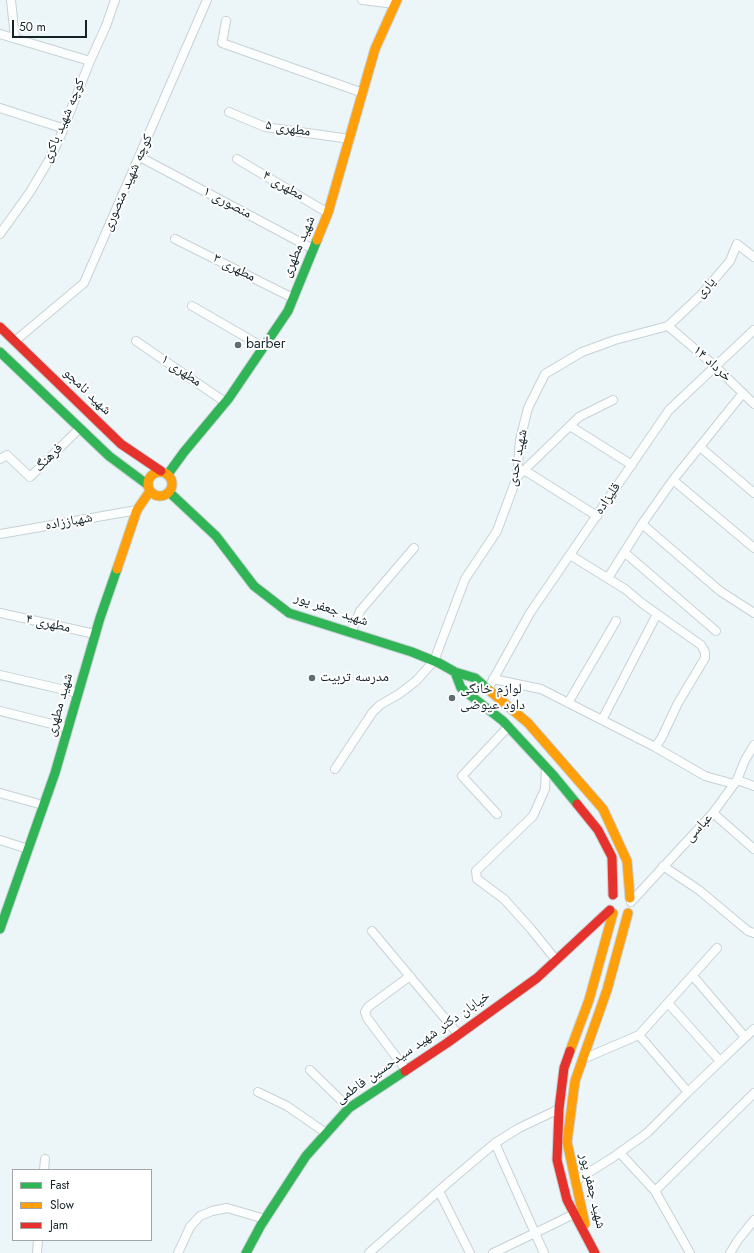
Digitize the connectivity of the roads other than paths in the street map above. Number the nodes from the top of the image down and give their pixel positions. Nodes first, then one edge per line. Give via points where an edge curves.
1 (11, 0) edge
2 (115, 0) edge
3 (207, 0) edge
4 (362, 0) edge
5 (396, 2) edge
6 (226, 21) dead end
7 (0, 34) edge
8 (15, 38) junction
9 (90, 61) junction
10 (363, 93) junction
11 (0, 108) edge
12 (229, 112) dead end
13 (62, 128) junction
14 (350, 139) junction
15 (140, 157) junction
16 (237, 159) dead end
17 (328, 213) junction
18 (0, 234) edge
19 (175, 239) dead end
20 (313, 249) junction
21 (754, 257) edge
22 (293, 298) junction
23 (192, 306) dead end
24 (668, 326) junction
25 (0, 327) edge
26 (754, 330) edge
27 (15, 341) junction
28 (136, 341) dead end
29 (263, 347) junction
30 (0, 352) edge
31 (715, 366) junction
32 (743, 393) junction
33 (613, 400) dead end
34 (225, 402) junction
35 (754, 404) edge
36 (570, 426) junction
37 (80, 428) junction
38 (700, 447) junction
39 (0, 459) edge
40 (632, 465) junction
41 (524, 470) junction
42 (164, 472) junction
43 (517, 477) junction
44 (673, 480) junction
45 (149, 488) junction
46 (169, 492) junction
47 (754, 493) edge
48 (137, 510) junction
49 (597, 516) junction
50 (642, 524) junction
51 (0, 534) edge
52 (414, 548) dead end
53 (754, 548) edge
54 (624, 552) junction
55 (570, 555) junction
56 (608, 578) junction
57 (0, 613) edge
58 (657, 614) junction
59 (754, 614) edge
60 (616, 621) dead end
61 (716, 631) dead end
62 (351, 633) junction
63 (96, 634) junction
64 (434, 661) junction
65 (455, 672) junction
66 (0, 675) edge
67 (493, 679) junction
68 (488, 689) junction
69 (78, 692) junction
70 (568, 703) junction
71 (0, 711) edge
72 (602, 720) junction
73 (508, 727) junction
74 (68, 728) junction
75 (754, 745) edge
76 (655, 747) junction
77 (546, 768) junction
78 (335, 769) dead end
79 (736, 782) junction
80 (754, 786) edge
81 (0, 793) edge
82 (44, 805) junction
83 (713, 813) junction
84 (497, 814) dead end
85 (0, 840) edge
86 (28, 849) junction
87 (754, 849) edge
88 (663, 866) junction
89 (613, 895) junction
90 (631, 900) junction
91 (612, 912) junction
92 (628, 912) junction
93 (0, 929) edge
94 (372, 931) dead end
95 (754, 934) edge
96 (717, 948) dead end
97 (556, 960) junction
98 (410, 976) junction
99 (693, 976) junction
100 (668, 1003) junction
101 (754, 1029) edge
102 (458, 1034) junction
103 (639, 1035) junction
104 (745, 1037) junction
105 (583, 1059) junction
106 (720, 1062) junction
107 (310, 1070) dead end
108 (406, 1070) junction
109 (258, 1092) dead end
110 (688, 1092) junction
111 (754, 1093) edge
112 (349, 1108) junction
113 (559, 1109) junction
114 (326, 1134) junction
115 (495, 1143) junction
116 (620, 1153) junction
117 (45, 1158) dead end
118 (44, 1169) edge
119 (575, 1181) junction
120 (439, 1191) junction
121 (655, 1191) junction
122 (574, 1214) junction
123 (265, 1219) junction
124 (754, 1220) edge
125 (535, 1233) junction
126 (589, 1239) junction
127 (38, 1241) edge
128 (37, 1253) edge
129 (178, 1253) edge
130 (246, 1253) edge
131 (369, 1253) edge
132 (470, 1253) edge
133 (493, 1253) edge
134 (544, 1253) edge
135 (595, 1253) edge
136 (690, 1253) edge
137 (730, 1253) edge

1 - 8 street
2 - 9 street, کوچه شهید باکری
3 - 15 street, کوچه شهید منصوری
4 - 5 street
5 - 10 street, شهید مطهری via 375,49
6 - 10 street via 222,43
7 - 8 street
8 - 9 street
9 - 13 street, کوچه شهید باکری
10 - 14 street, شهید مطهری
11 - 13 street
12 - 14 street, مطهری ۵ via 265,127
13 - 18 street, کوچه شهید باکری via 38,179
14 - 17 street, شهید مطهری
15 - 20 street, منصوری ۱
15 - 27 street, کوچه شهید منصوری via 84,283
16 - 17 street, مطهری ۴
17 - 20 street, شهید مطهری
19 - 22 street, مطهری ۳
20 - 22 street, شهید مطهری
21 - 24 street, یاری via 737,244 730,261 702,295
22 - 29 street, شهید مطهری via 288,311
23 - 29 street
24 - 31 street, ۱۴ خرداد
24 - 43 street, شهید احدی via 582,352 545,374 528,408 520,440
25 - 27 street, شهید نامجو
26 - 31 street, قلیزاده
27 - 42 street, شهید نامجو via 121,444
28 - 34 street, مطهری ۱
29 - 34 street, شهید مطهری
30 - 37 street
31 - 32 street, ۱۴ خرداد
31 - 40 street, قلیزاده via 669,410
32 - 35 street, ۱۴ خرداد
32 - 38 street
33 - 36 street via 579,417
34 - 42 street, شهید مطهری
36 - 40 street
36 - 41 street
37 - 39 street, فرهنگ via 30,477 7,455
37 - 45 street via 109,456
38 - 44 street
38 - 47 street
40 - 49 street, قلیزاده
41 - 43 street
41 - 49 street
42 - 45 street via 154,473 149,478
42 - 46 street via 172,479
43 - 64 street, شهید احدی via 497,531 465,579
44 - 50 street
44 - 53 street
45 - 46 street via 156,495 163,496
45 - 48 street, شهید مطهری
46 - 62 street, شهید جعفر پور via 216,536 254,586 289,613
48 - 51 street, شهباززاده
48 - 63 street, شهید مطهری
49 - 55 street, قلیزاده
50 - 54 street
50 - 59 street via 720,591
52 - 62 street via 360,611
54 - 56 street
54 - 61 street
55 - 56 street
55 - 67 street, قلیزاده via 530,613
56 - 58 street
57 - 63 street, مطهری ۴
58 - 72 street
58 - 76 street via 701,645 706,652
60 - 70 street
62 - 64 street, شهید جعفر پور
63 - 69 street, شهید مطهری
64 - 65 street, شهید جعفر پور
64 - 78 street via 416,681 372,713
65 - 68 street, شهید جعفر پور via 475,678
65 - 73 street via 461,688
66 - 69 street
67 - 68 street, قلیزاده
67 - 70 street via 541,689
68 - 90 street, شهید جعفر پور via 528,723 603,809 627,861
69 - 74 street, شهید مطهری
70 - 72 street
71 - 74 street
72 - 76 street
73 - 77 street
73 - 84 street via 462,776
74 - 82 street, شهید مطهری
75 - 79 street, عباسی
76 - 79 street via 705,776
77 - 89 street via 598,830 612,857
77 - 97 street via 545,789 533,816 476,871 477,879 504,899
79 - 80 street
79 - 83 street, عباسی
81 - 82 street
82 - 86 street, شهید مطهری
83 - 87 street
83 - 88 street, عباسی
85 - 86 street
86 - 93 street, شهید مطهری
88 - 90 street, عباسی
88 - 95 street via 699,890
89 - 90 street via 624,893
89 - 91 street via 608,903
90 - 92 street via 632,906
91 - 92 street via 621,916
91 - 97 street, خیابان دکتر شهید سیدحسین فاطمی
91 - 113 street, شهید جعفر پور via 589,1000 564,1068
92 - 105 street, شهید جعفر پور via 607,990
94 - 98 street
96 - 99 street
97 - 102 street, خیابان دکتر شهید سیدحسین فاطمی via 537,978
98 - 102 street
98 - 108 street via 368,1007 365,1012
99 - 100 street
99 - 104 street
100 - 103 street
100 - 106 street
101 - 104 street
102 - 108 street, خیابان دکتر شهید سیدحسین فاطمی
103 - 105 street
103 - 110 street
104 - 106 street
105 - 119 street, شهید جعفر پور via 575,1081 567,1142
106 - 110 street
107 - 112 street
108 - 112 street, خیابان دکتر شهید سیدحسین فاطمی
109 - 114 street via 287,1106
110 - 116 street via 647,1133
111 - 121 street
112 - 114 street, خیابان دکتر شهید سیدحسین فاطمی
113 - 115 street
113 - 122 street, شهید جعفر پور via 558,1160 567,1200
114 - 123 street, خیابان دکتر شهید سیدحسین فاطمی via 306,1156
115 - 120 street
115 - 125 street
116 - 119 street
116 - 121 street
117 - 118 street
119 - 126 street, شهید جعفر پور
120 - 131 street
120 - 132 street
121 - 136 street
122 - 125 street
122 - 126 street, شهید جعفر پور
123 - 129 street via 226,1208 212,1211 200,1216 190,1227
123 - 130 street, خیابان دکتر شهید سیدحسین فاطمی
124 - 137 street
125 - 133 street
125 - 134 street
126 - 135 street
127 - 128 street

